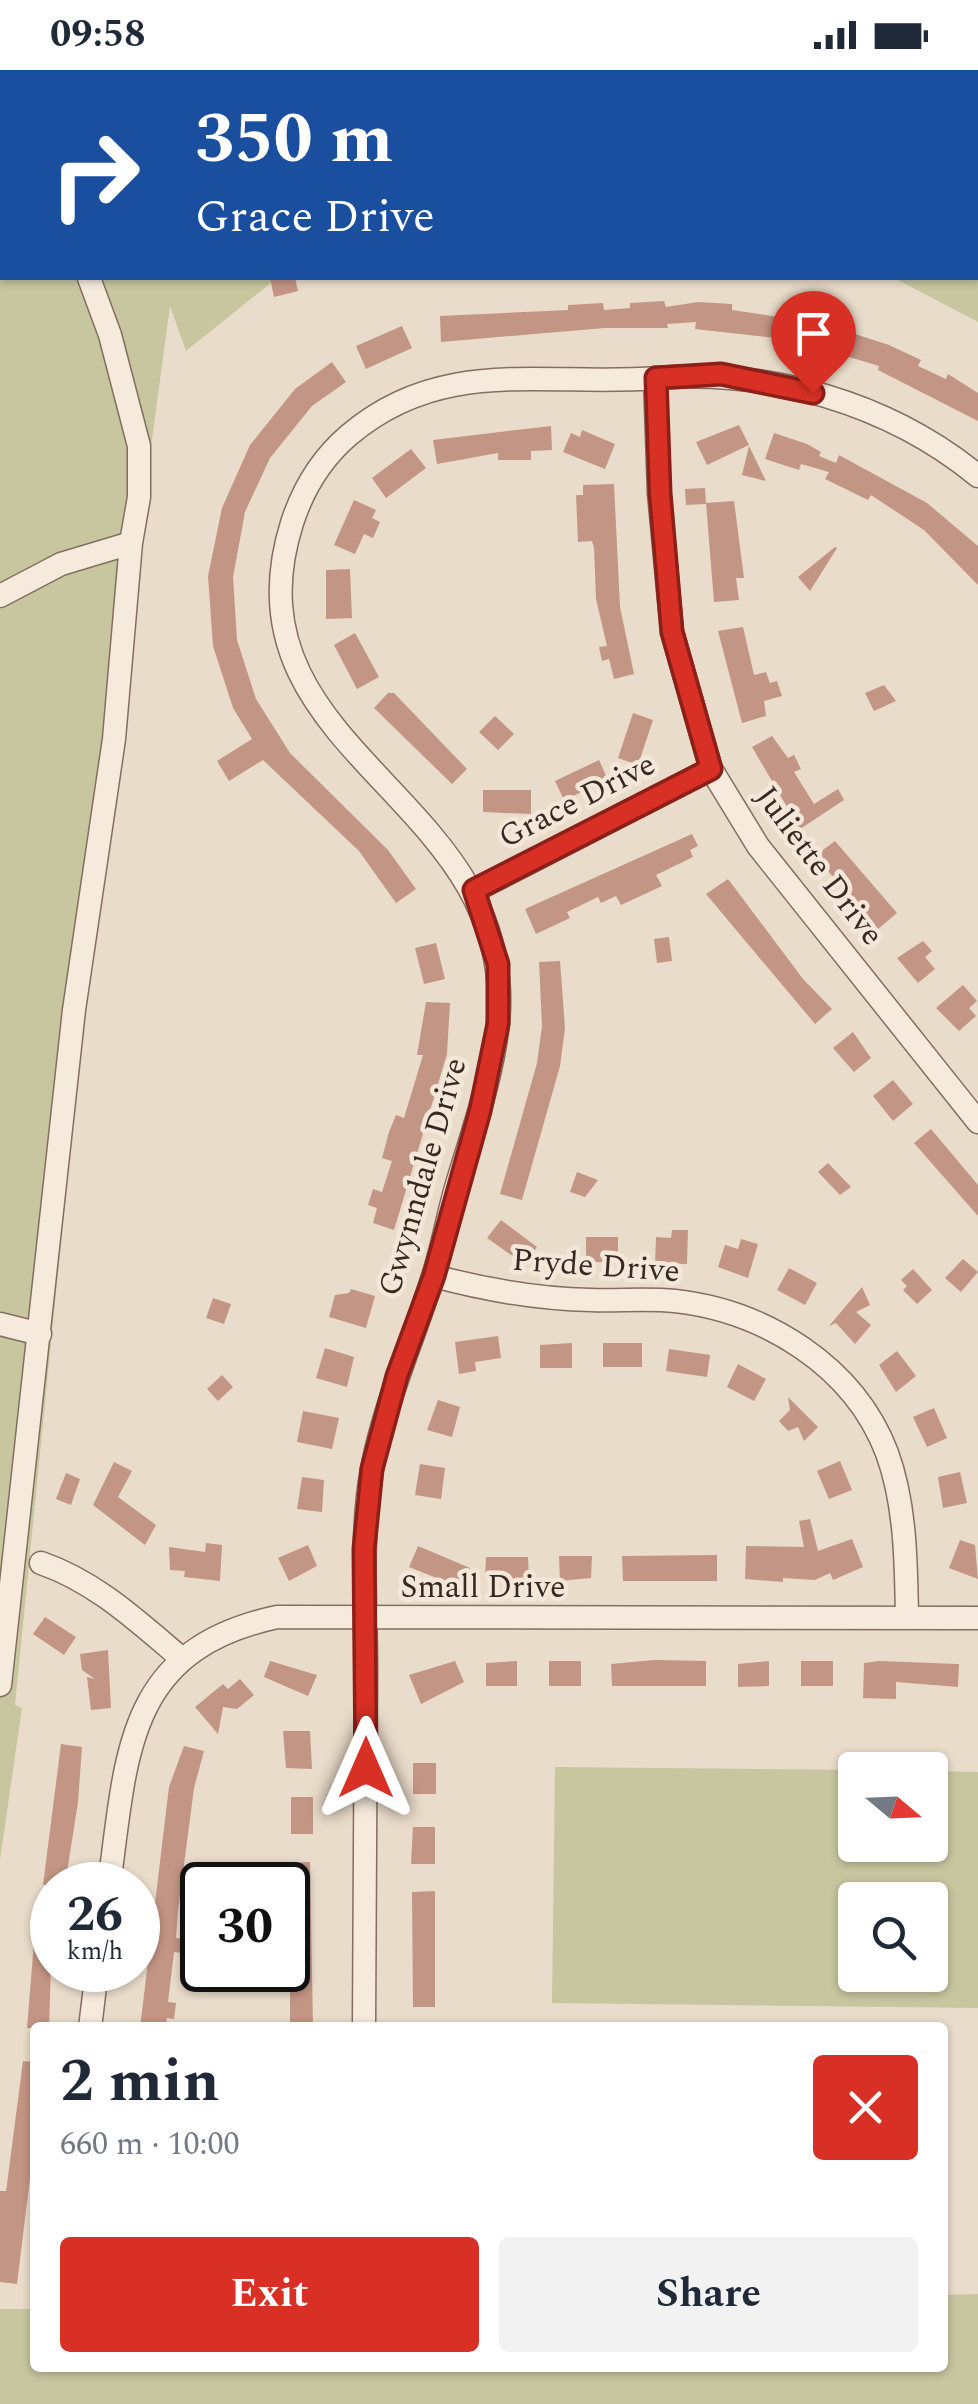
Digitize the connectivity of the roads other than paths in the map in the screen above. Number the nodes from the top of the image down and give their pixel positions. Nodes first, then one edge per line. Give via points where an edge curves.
1 (90, 280) edge
2 (656, 378) junction
3 (978, 476) edge
4 (131, 543) junction
5 (0, 596) edge
6 (711, 769) junction
7 (474, 890) junction
8 (978, 1122) edge
9 (434, 1276) junction
10 (0, 1324) edge
11 (40, 1334) junction
12 (41, 1563) dead end
13 (908, 1618) junction
14 (978, 1618) edge
15 (366, 1619) junction
16 (181, 1658) junction
17 (0, 1685) edge
18 (113, 1862) edge
19 (95, 1992) edge
20 (91, 2022) edge
21 (364, 2022) edge

1 - 4 street via 139,446
2 - 3 street, Gwynndale Drive via 721,374 813,393 913,433
2 - 6 street, Juliette Drive via 672,632
2 - 7 street, Gwynndale Drive via 463,382 403,398 334,447 294,516 280,570 290,658 336,729 447,850
4 - 5 street via 61,564
4 - 11 street via 114,739 90,880
6 - 7 street, Grace Drive
6 - 8 street, Juliette Drive via 758,846
7 - 9 street, Gwynndale Drive via 498,964 498,1024
9 - 13 street, Pryde Drive via 534,1297 674,1301 743,1318 796,1342 855,1396 888,1455 906,1548
9 - 15 street, Gwynndale Drive via 372,1469
10 - 11 street
11 - 17 street
12 - 16 street via 100,1592
13 - 14 street, Small Drive
13 - 15 street, Small Drive
15 - 16 street, Small Drive via 278,1617 208,1639
15 - 21 street, Gwynndale Drive
16 - 18 street, Small Drive via 141,1714
19 - 20 street

